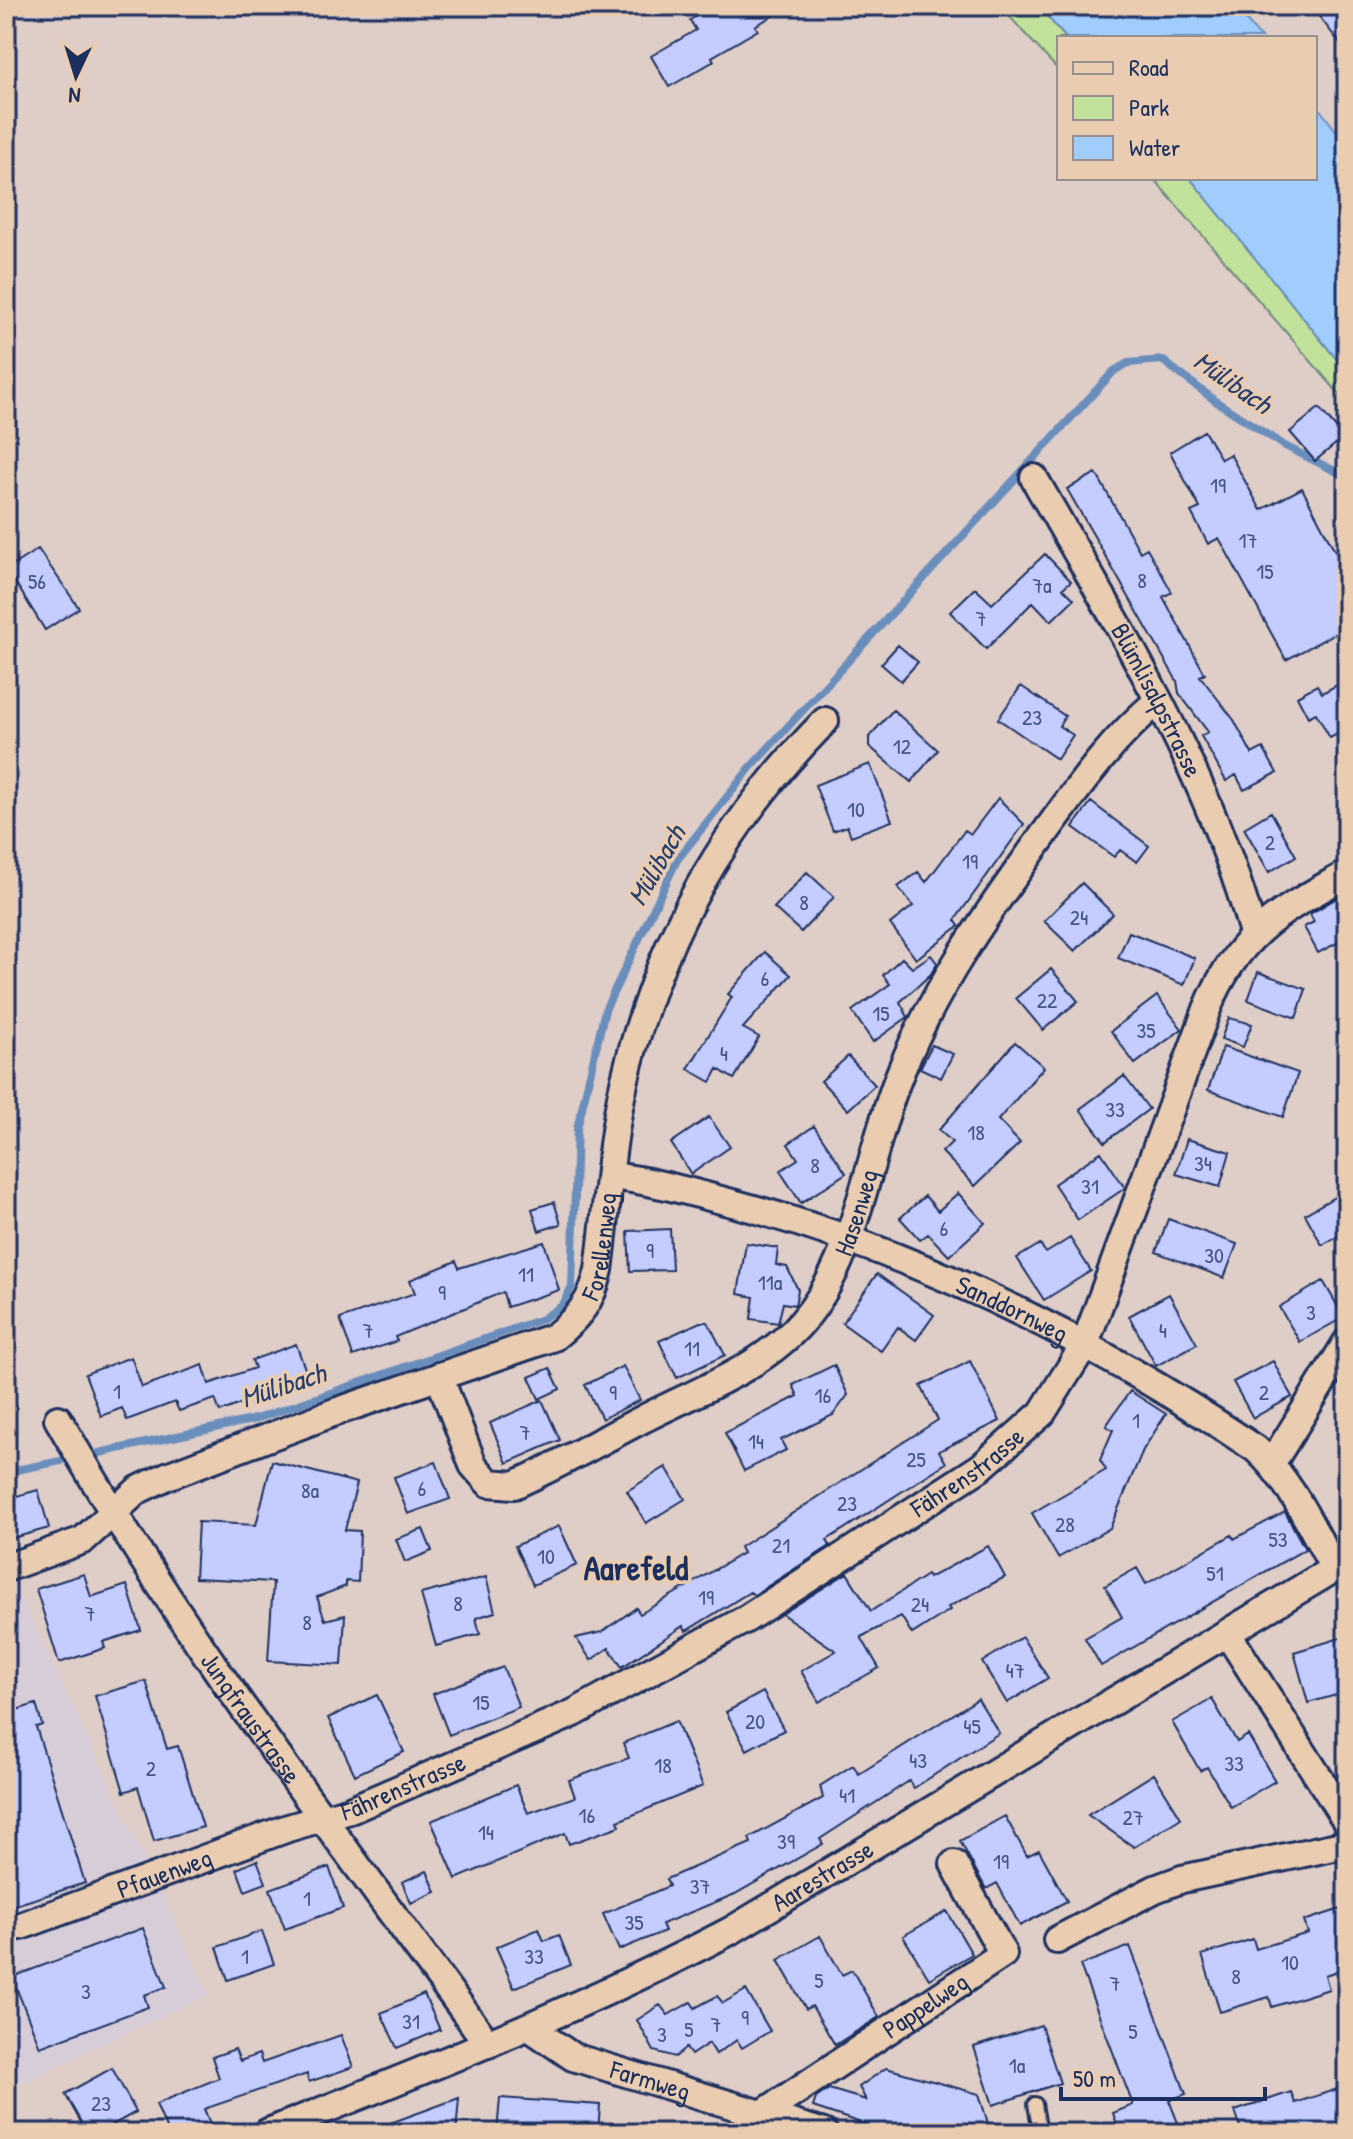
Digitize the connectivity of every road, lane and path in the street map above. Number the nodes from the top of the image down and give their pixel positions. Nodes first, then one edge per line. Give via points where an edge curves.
1 (1034, 478) dead end
2 (1158, 701) junction
3 (825, 721) dead end
4 (1347, 874) edge
5 (1253, 933) junction
6 (611, 1176) junction
7 (848, 1238) junction
8 (1347, 1342) edge
9 (1085, 1344) junction
10 (439, 1376) junction
11 (58, 1419) dead end
12 (1272, 1463) junction
13 (112, 1515) junction
14 (1341, 1564) edge
15 (6, 1568) edge
16 (1228, 1634) junction
17 (323, 1818) junction
18 (1347, 1822) edge
19 (1347, 1844) edge
20 (954, 1864) dead end
21 (6, 1928) edge
22 (1057, 1940) dead end
23 (529, 2027) junction
24 (488, 2044) junction
25 (1035, 2104) dead end
26 (762, 2114) junction
27 (266, 2133) edge
28 (824, 2133) edge
29 (1040, 2133) edge

1 - 2 street, Blümlisalpstrasse
2 - 5 street, Blümlisalpstrasse via 1213,813
2 - 7 street, Hasenweg via 1112,742 953,967 899,1076
3 - 6 street, Forellenweg via 751,803 679,923 637,1034 615,1130
4 - 5 street, Fährenstrasse
5 - 9 street, Fährenstrasse via 1218,982
6 - 7 street, Sanddornweg via 657,1183
6 - 10 street, Forellenweg via 599,1270 583,1312 554,1337
7 - 9 street, Sanddornweg
7 - 10 street, Hasenweg via 818,1301 769,1353 514,1485 489,1483 480,1476
8 - 12 street
9 - 12 street, Sanddornweg via 1237,1435
9 - 17 street, Fährenstrasse via 1042,1413 1002,1451 746,1619 574,1713
10 - 13 street, Forellenweg via 167,1476 138,1490
11 - 13 street, Jungfraustrasse
12 - 14 street, Sanddornweg
13 - 15 street, Forellenweg via 66,1548
13 - 17 street, Jungfraustrasse via 250,1721
14 - 16 street, Aarestrasse
16 - 18 street
16 - 23 street, Aarestrasse via 793,1896 666,1964
17 - 21 street, Pfauenweg
17 - 24 street, Jungfraustrasse
19 - 22 street via 1182,1879
20 - 26 street, Pappelweg via 1003,1954
23 - 24 street, Aarestrasse
23 - 26 street, Farmweg via 564,2054
24 - 27 street, Aarestrasse
25 - 29 lane
26 - 28 street, Farmweg

